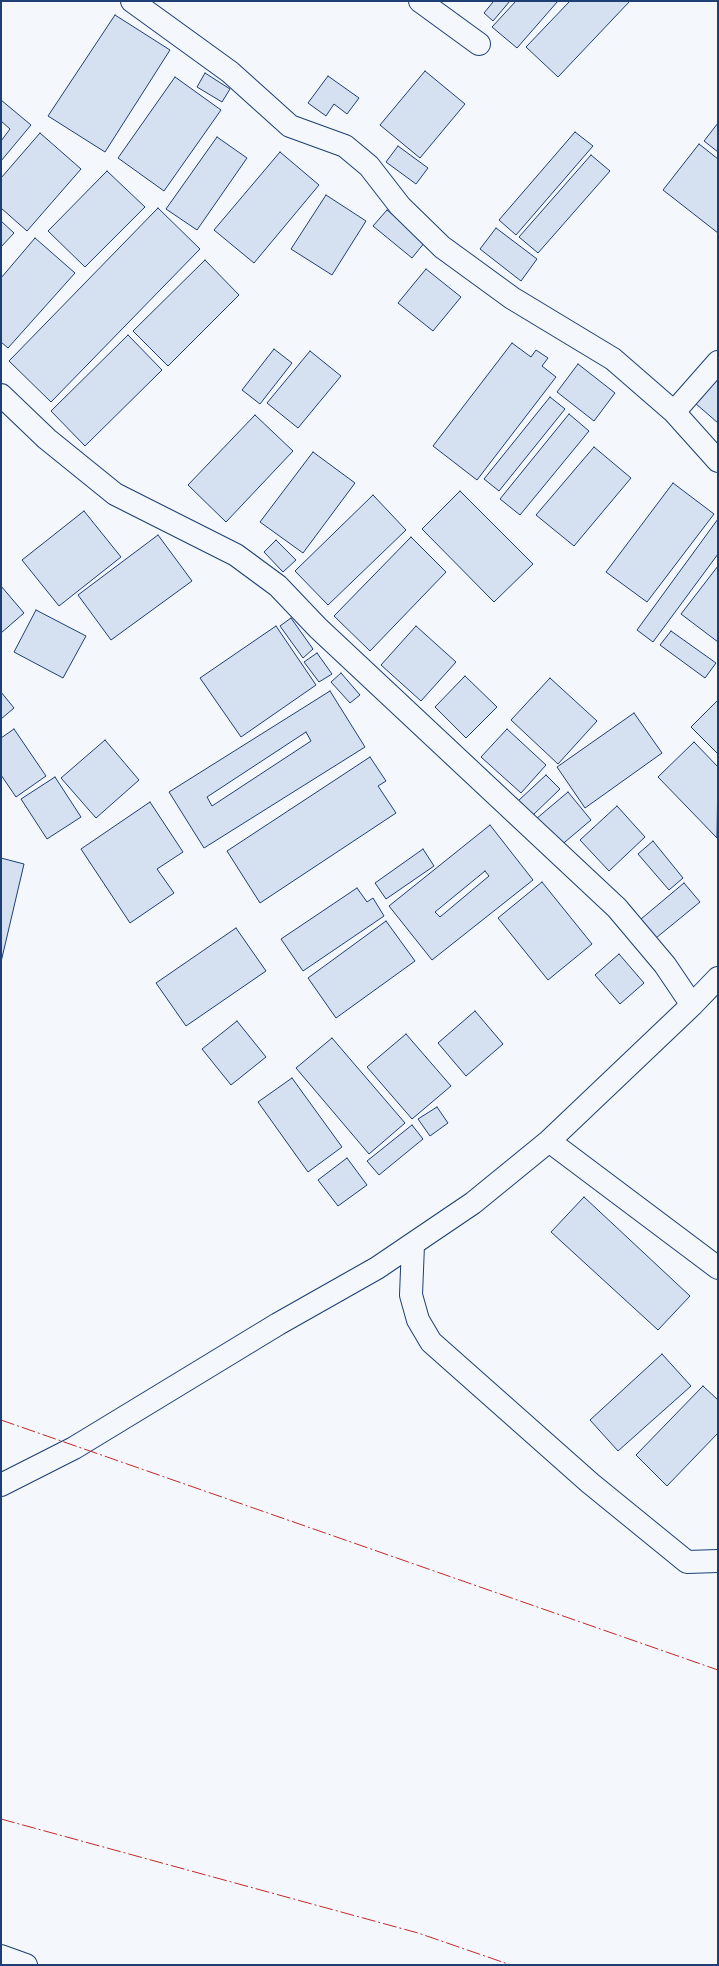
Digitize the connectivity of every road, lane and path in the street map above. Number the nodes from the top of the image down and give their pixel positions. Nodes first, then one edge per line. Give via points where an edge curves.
1 (132, 1) edge
2 (420, 1) edge
3 (479, 44) dead end
4 (718, 362) edge
5 (1, 395) edge
6 (674, 412) junction
7 (718, 461) edge
8 (718, 978) edge
9 (692, 1005) junction
10 (549, 1140) junction
11 (412, 1245) junction
12 (718, 1268) edge
13 (1, 1485) edge
14 (718, 1561) edge
15 (1, 1956) edge
16 (26, 1965) edge

1 - 6 street via 230,72 290,126 345,146 369,166 400,206 442,247 512,298 613,359
2 - 3 street
4 - 6 street
5 - 9 street via 47,438 115,494 236,555 278,586 318,628 617,908 665,965
6 - 7 street
8 - 9 street
9 - 10 street
10 - 11 street via 473,1203
10 - 12 street
11 - 13 street via 74,1448
11 - 14 street via 411,1295 418,1320 431,1342 590,1483 687,1562
15 - 16 street

